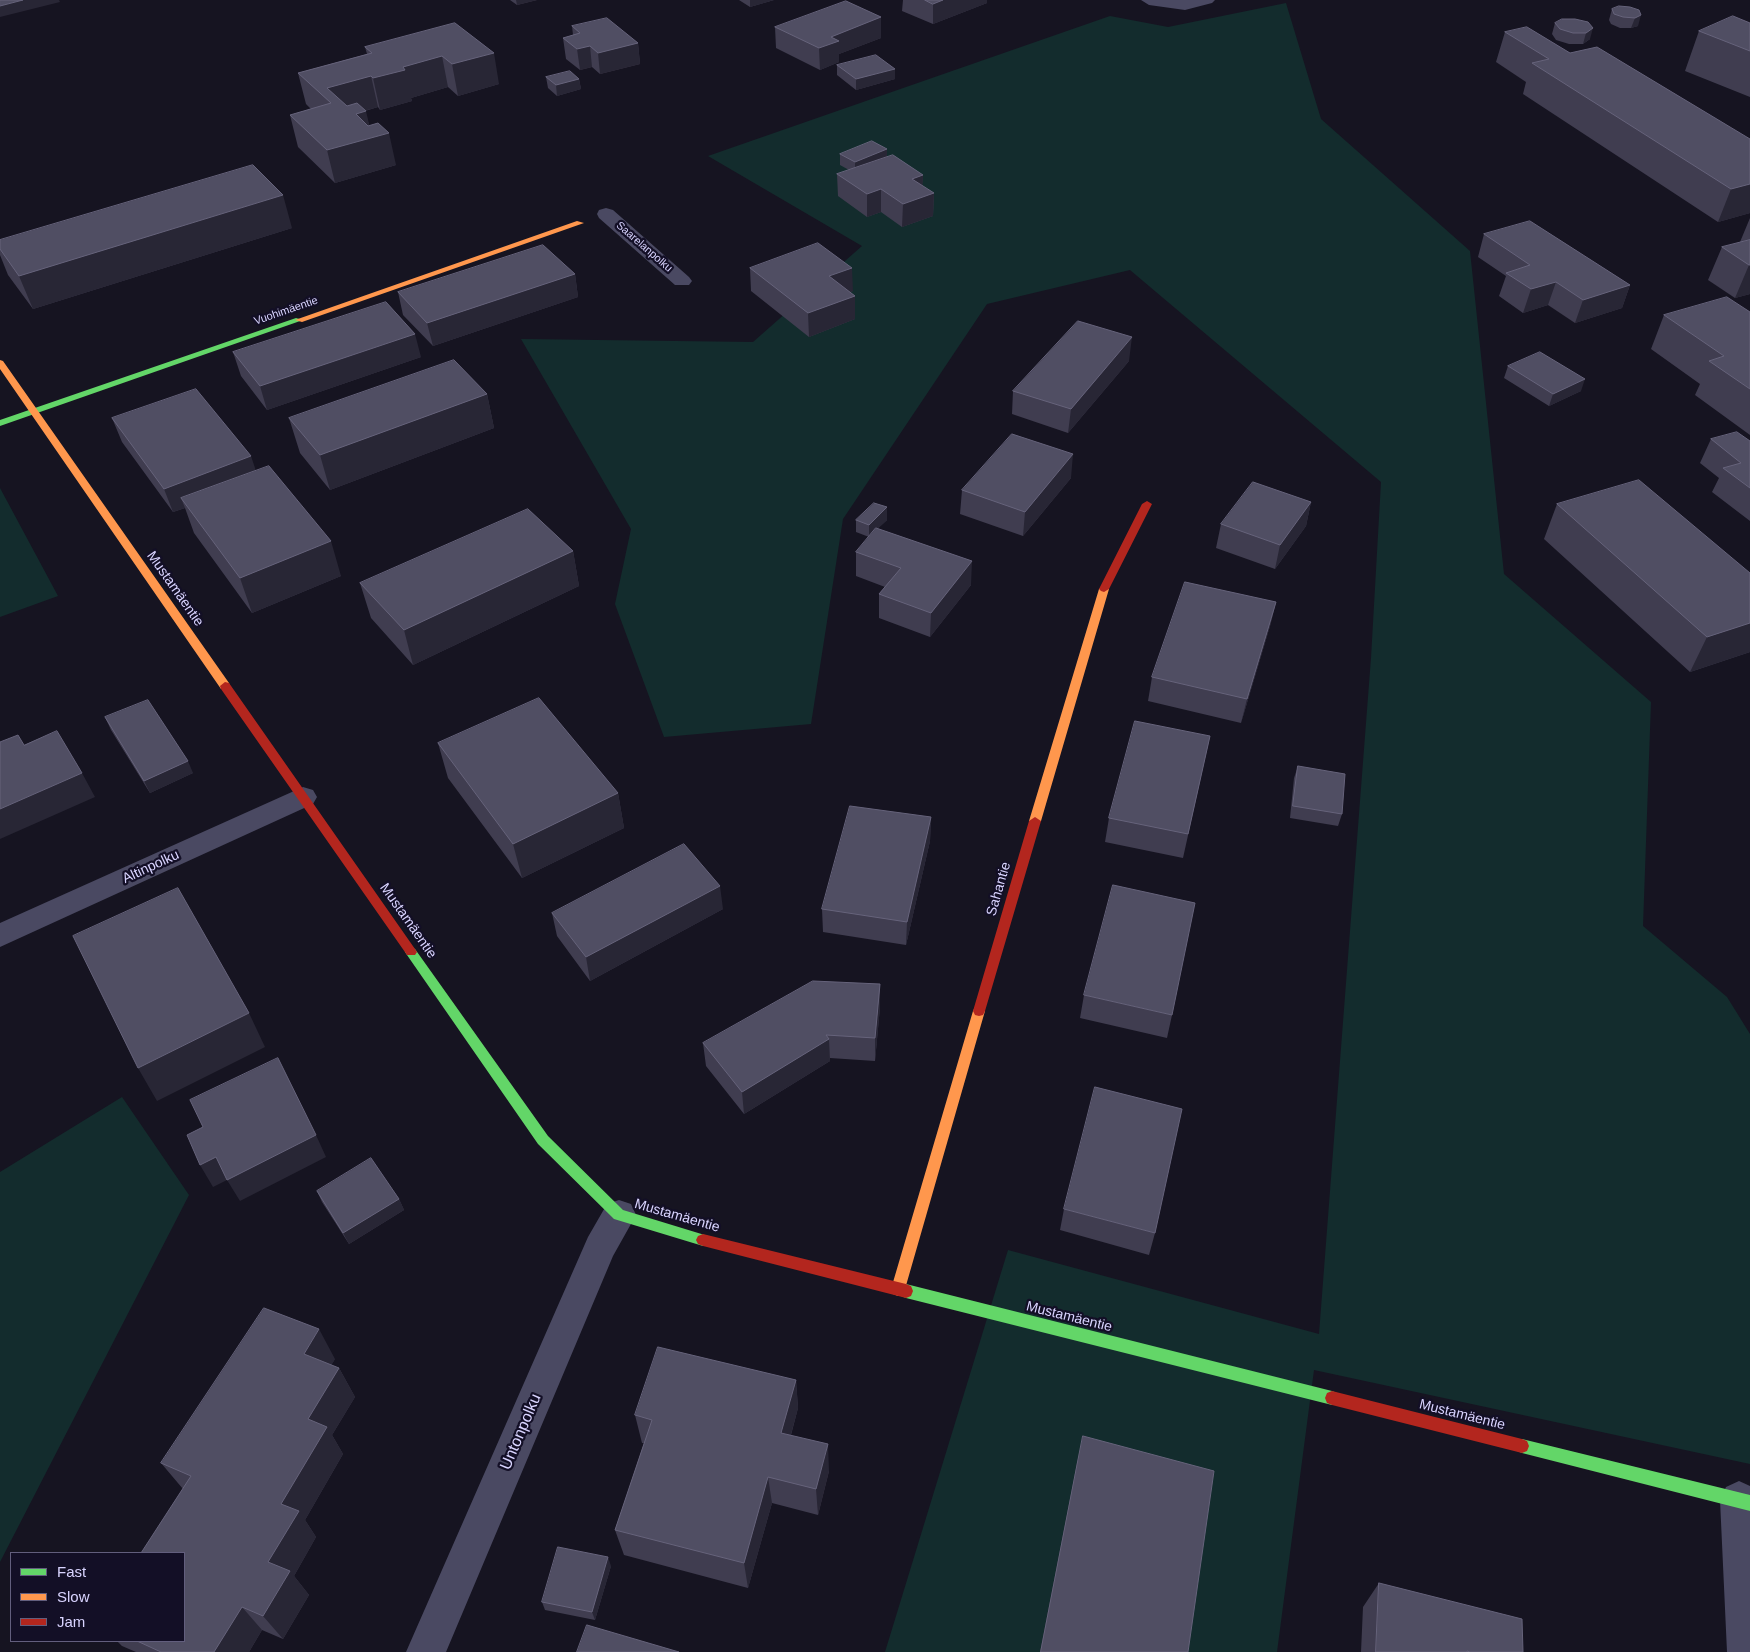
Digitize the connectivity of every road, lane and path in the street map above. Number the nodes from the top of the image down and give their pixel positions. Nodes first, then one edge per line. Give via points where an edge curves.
1 (1149, 0) edge
2 (1207, 0) edge
3 (606, 214) dead end
4 (580, 223) dead end
5 (682, 281) dead end
6 (0, 363) edge
7 (33, 412) junction
8 (0, 423) edge
9 (1147, 504) dead end
10 (303, 797) junction
11 (0, 936) edge
12 (619, 1215) junction
13 (898, 1289) junction
14 (1744, 1501) edge
15 (426, 1652) edge
16 (1747, 1652) edge

1 - 2 street via 1185,5
3 - 5 street, Saarelanpolku
4 - 7 street, Vuohimäentie
6 - 7 street, Mustamäentie
7 - 8 street, Vuohimäentie
7 - 10 street, Mustamäentie
9 - 13 street, Sahantie via 1101,595
10 - 11 street, Altinpolku
10 - 12 street, Mustamäentie via 543,1140
12 - 13 street, Mustamäentie via 683,1236
12 - 15 street, Untonpolku via 600,1248
13 - 14 street, Mustamäentie
14 - 16 street

